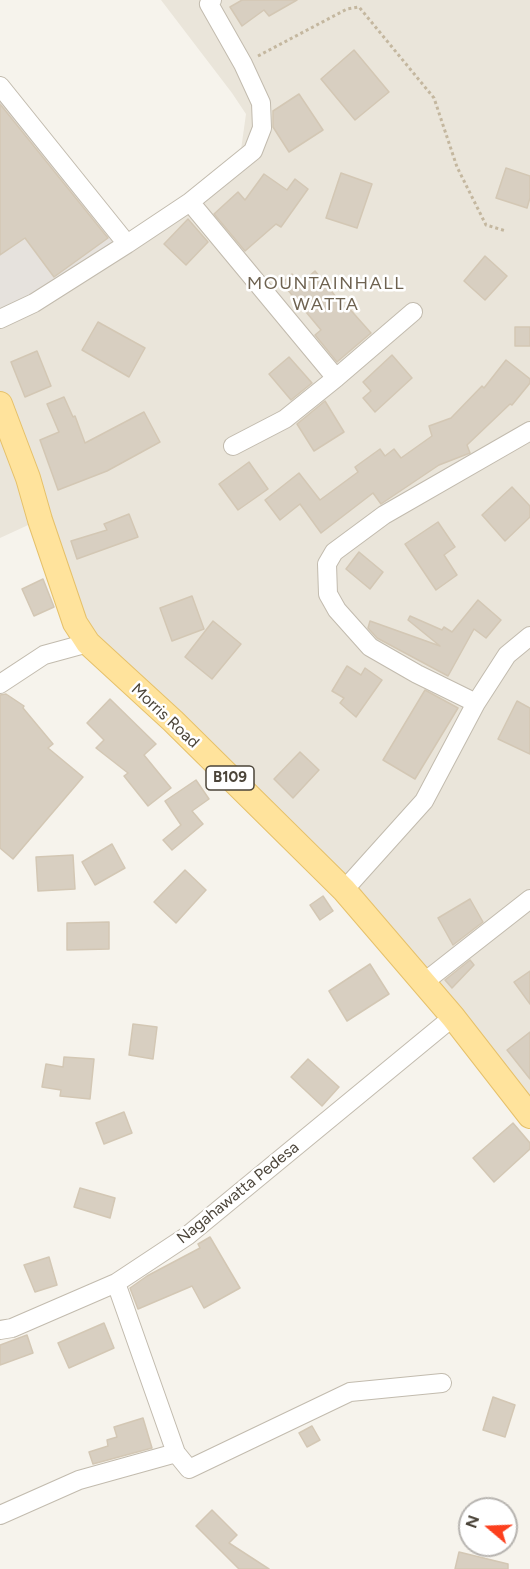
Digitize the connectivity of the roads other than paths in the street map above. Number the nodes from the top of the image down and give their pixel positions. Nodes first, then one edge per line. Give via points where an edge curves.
1 (212, 0) edge
2 (0, 87) edge
3 (190, 202) junction
4 (128, 244) junction
5 (413, 312) dead end
6 (0, 319) edge
7 (336, 378) junction
8 (0, 404) edge
9 (530, 431) edge
10 (233, 446) dead end
11 (530, 636) edge
12 (88, 643) junction
13 (0, 684) edge
14 (476, 703) junction
15 (344, 890) junction
16 (530, 899) edge
17 (423, 983) junction
18 (453, 1017) junction
19 (530, 1116) edge
20 (116, 1283) junction
21 (0, 1330) edge
22 (442, 1383) dead end
23 (176, 1453) junction
24 (0, 1515) edge

1 - 3 street via 209,4 261,103 262,128 253,151
2 - 4 street
3 - 4 street
3 - 7 street
4 - 6 street via 34,303
5 - 7 street
7 - 10 street via 285,419
8 - 12 main road, Morris Road / B109 via 75,623
9 - 14 street via 384,515 334,552 327,564 328,594 370,647
11 - 14 street via 507,656
12 - 13 street via 44,655
12 - 15 main road, Morris Road / B109
14 - 15 street via 424,801
15 - 17 main road, Morris Road / B109
16 - 17 street
17 - 18 main road, Morris Road / B109
18 - 19 main road, Morris Road / B109
18 - 20 street, Nagahawatta Pedesa via 187,1236
20 - 21 street, Nagahawatta Pedesa
20 - 23 street
22 - 23 street via 350,1392 189,1469
23 - 24 street via 79,1480

